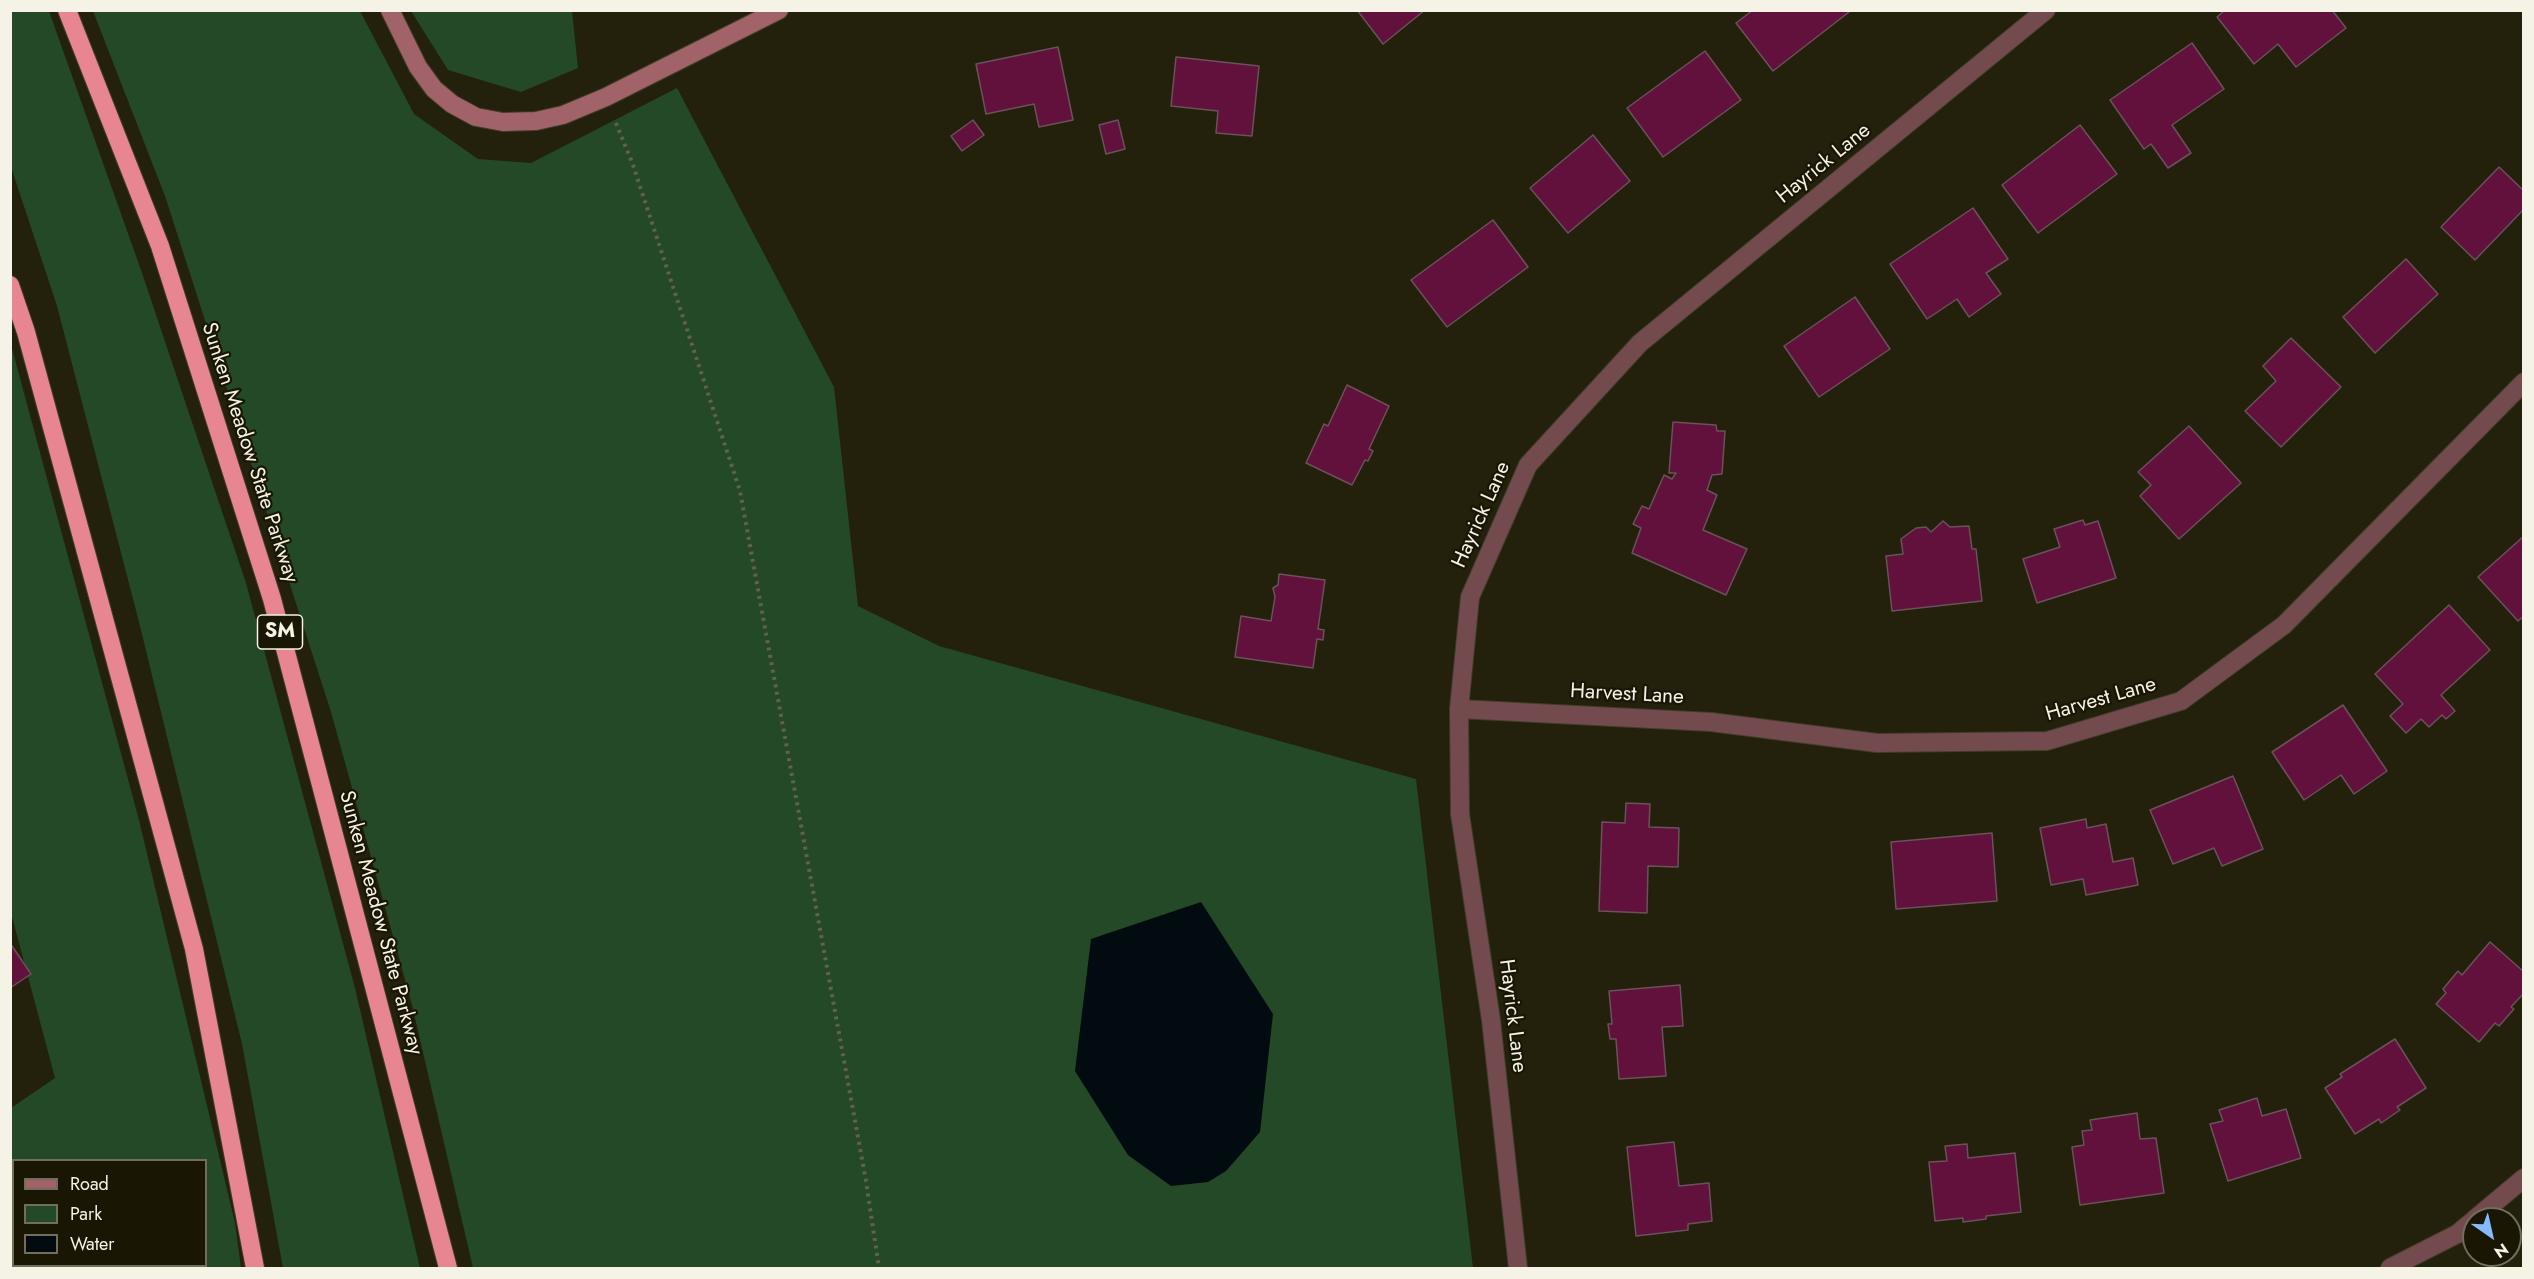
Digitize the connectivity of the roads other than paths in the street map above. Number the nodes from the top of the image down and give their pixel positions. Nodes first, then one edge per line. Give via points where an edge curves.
1 (67, 10) edge
2 (390, 10) edge
3 (779, 10) edge
4 (2046, 10) edge
5 (10, 285) edge
6 (2523, 382) edge
7 (1459, 709) junction
8 (2523, 1178) edge
9 (2488, 1207) edge
10 (2462, 1230) edge
11 (255, 1269) edge
12 (448, 1269) edge
13 (1518, 1269) edge
14 (2390, 1269) edge

1 - 12 highway, Sunken Meadow State Parkway / SM via 160,246 272,599
2 - 3 street via 418,67 434,88 476,117 503,122 563,115
4 - 7 street, Hayrick Lane via 1640,343 1528,465 1470,597
5 - 11 highway via 194,949
6 - 7 street, Harvest Lane via 2284,625 2181,700 2047,741 1877,743 1711,722
7 - 13 street, Hayrick Lane via 1460,814 1491,1020
8 - 9 street
10 - 14 street

